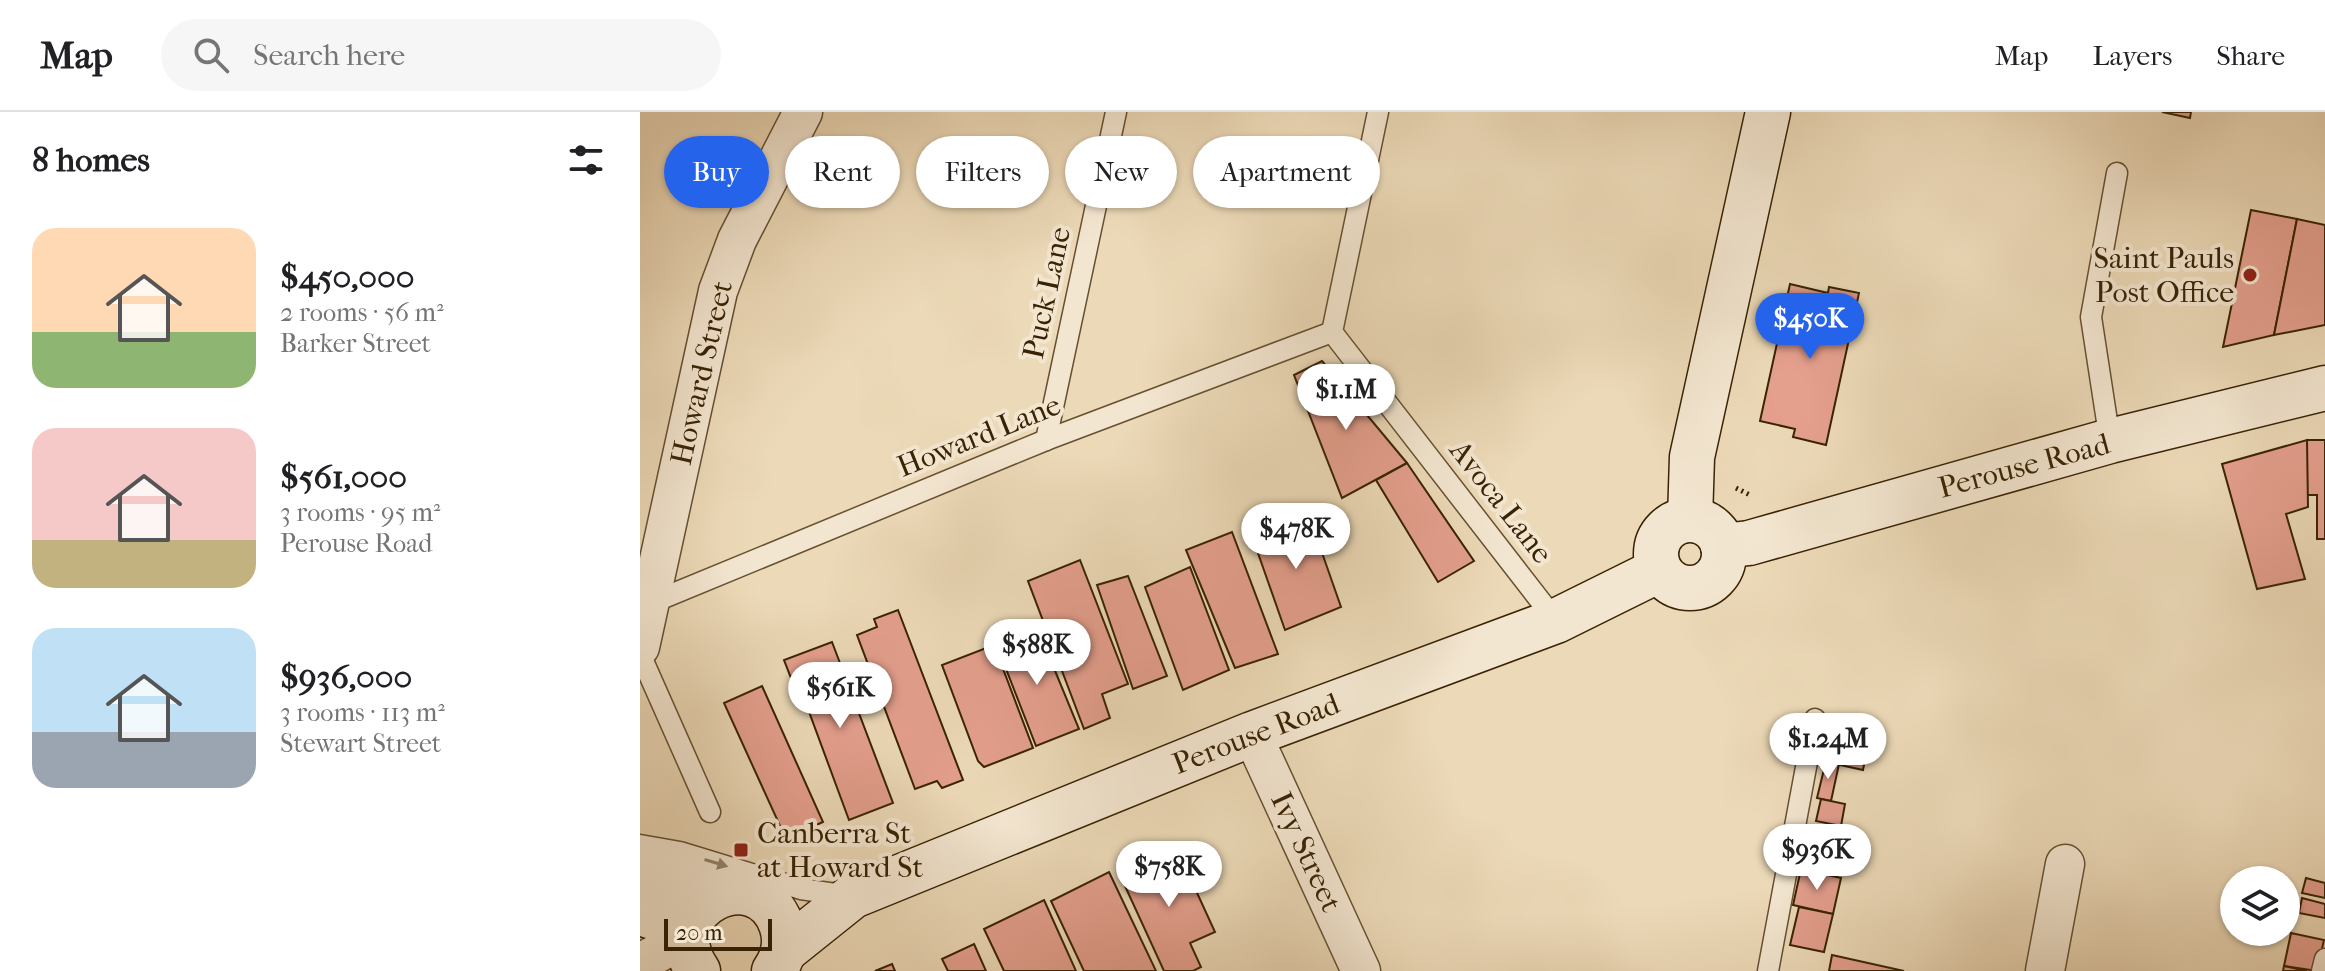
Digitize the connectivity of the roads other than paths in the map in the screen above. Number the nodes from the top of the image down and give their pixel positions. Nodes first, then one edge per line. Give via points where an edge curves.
1 (803, 112) edge
2 (1116, 112) edge
3 (1378, 112) edge
4 (1762, 113) edge
5 (2117, 173) dead end
6 (1332, 332) junction
7 (2325, 388) edge
8 (1046, 440) junction
9 (2110, 441) junction
10 (1706, 533) junction
11 (1659, 570) junction
12 (651, 603) junction
13 (1556, 621) junction
14 (640, 647) edge
15 (640, 654) edge
16 (1815, 719) dead end
17 (1252, 734) junction
18 (710, 812) dead end
19 (640, 845) edge
20 (2065, 864) dead end
21 (640, 871) edge
22 (853, 896) junction
23 (744, 898) junction
24 (640, 913) edge
25 (691, 947) edge
26 (2325, 959) edge
27 (640, 963) edge
28 (781, 963) edge
29 (1361, 971) edge
30 (1768, 971) edge
31 (2045, 971) edge
32 (2322, 971) edge

1 - 12 street, Howard Street via 737,240 718,291
2 - 8 lane, Puck Lane
3 - 6 lane
4 - 10 street via 1692,457
5 - 9 lane via 2091,317
6 - 8 lane, Howard Lane
6 - 13 lane, Avoca Lane
7 - 9 street, Perouse Road
8 - 12 lane, Howard Lane
9 - 10 street, Perouse Road via 1749,543
10 - 11 street via 1671,525 1658,541
10 - 11 street via 1722,568 1707,585 1675,586
11 - 13 street, Perouse Road
12 - 14 street, Howard Street
13 - 17 street, Perouse Road
15 - 18 lane
16 - 30 lane
17 - 22 street, Perouse Road
17 - 29 street, Ivy Street
19 -> 22 lane via 801,889
20 - 31 street
21 - 23 street, Perouse Road
22 - 23 street, Perouse Road
22 - 28 street, Perouse Road
23 - 25 street via 696,912
23 - 28 street via 781,924
24 - 25 street via 671,923
25 - 27 street
26 - 32 lane

